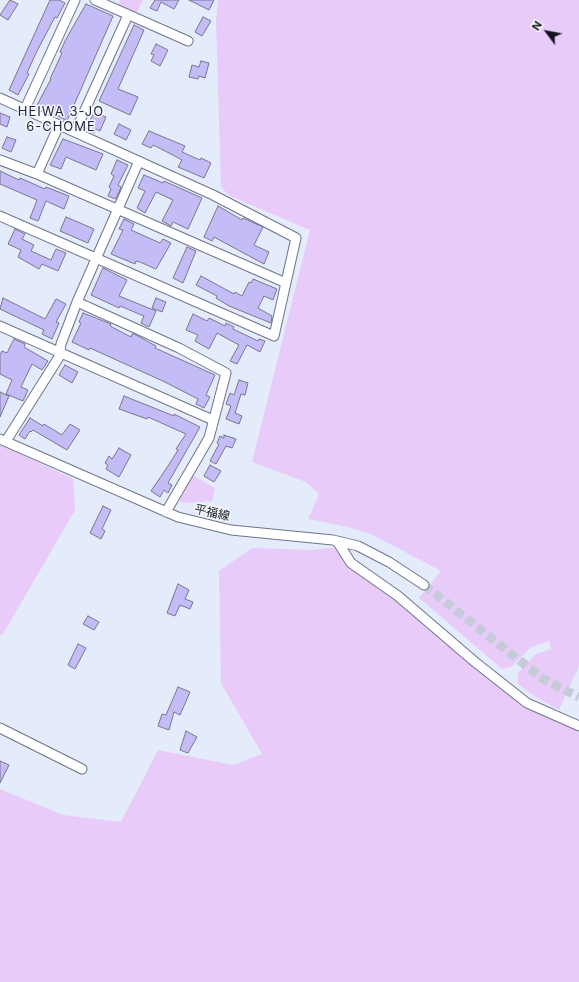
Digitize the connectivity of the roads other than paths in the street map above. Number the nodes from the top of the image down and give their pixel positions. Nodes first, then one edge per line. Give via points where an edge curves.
1 (75, 0) edge
2 (95, 0) edge
3 (128, 15) junction
4 (188, 41) dead end
5 (0, 98) edge
6 (25, 109) junction
7 (59, 125) junction
8 (75, 132) junction
9 (0, 160) edge
10 (139, 161) junction
11 (37, 174) junction
12 (118, 210) junction
13 (0, 216) edge
14 (96, 259) junction
15 (286, 283) junction
16 (77, 302) junction
17 (0, 326) edge
18 (60, 352) junction
19 (213, 420) junction
20 (3, 440) edge
21 (166, 512) junction
22 (337, 541) junction
23 (424, 585) tunnel mouth
24 (579, 726) edge
25 (0, 728) edge
26 (82, 768) dead end

1 - 6 street
2 - 3 street
3 - 4 street
3 - 8 street
5 - 6 street
6 - 7 street
7 - 8 street
7 - 11 street
8 - 10 street
9 - 11 street
10 - 12 street
10 - 15 street via 213,195 296,238
11 - 12 street
12 - 14 street
12 - 15 street
13 - 14 street
14 - 15 street via 274,336
14 - 16 street
16 - 18 street
16 - 19 street via 179,348 226,373
17 - 18 street
18 - 19 street
18 - 20 street
19 - 21 street via 209,438
20 - 21 street, 平福線
21 - 22 street, 平福線 via 178,518 231,530
22 - 23 street, 平福線 via 358,546
22 - 24 street via 351,563 398,596 475,662 528,703
25 - 26 street

